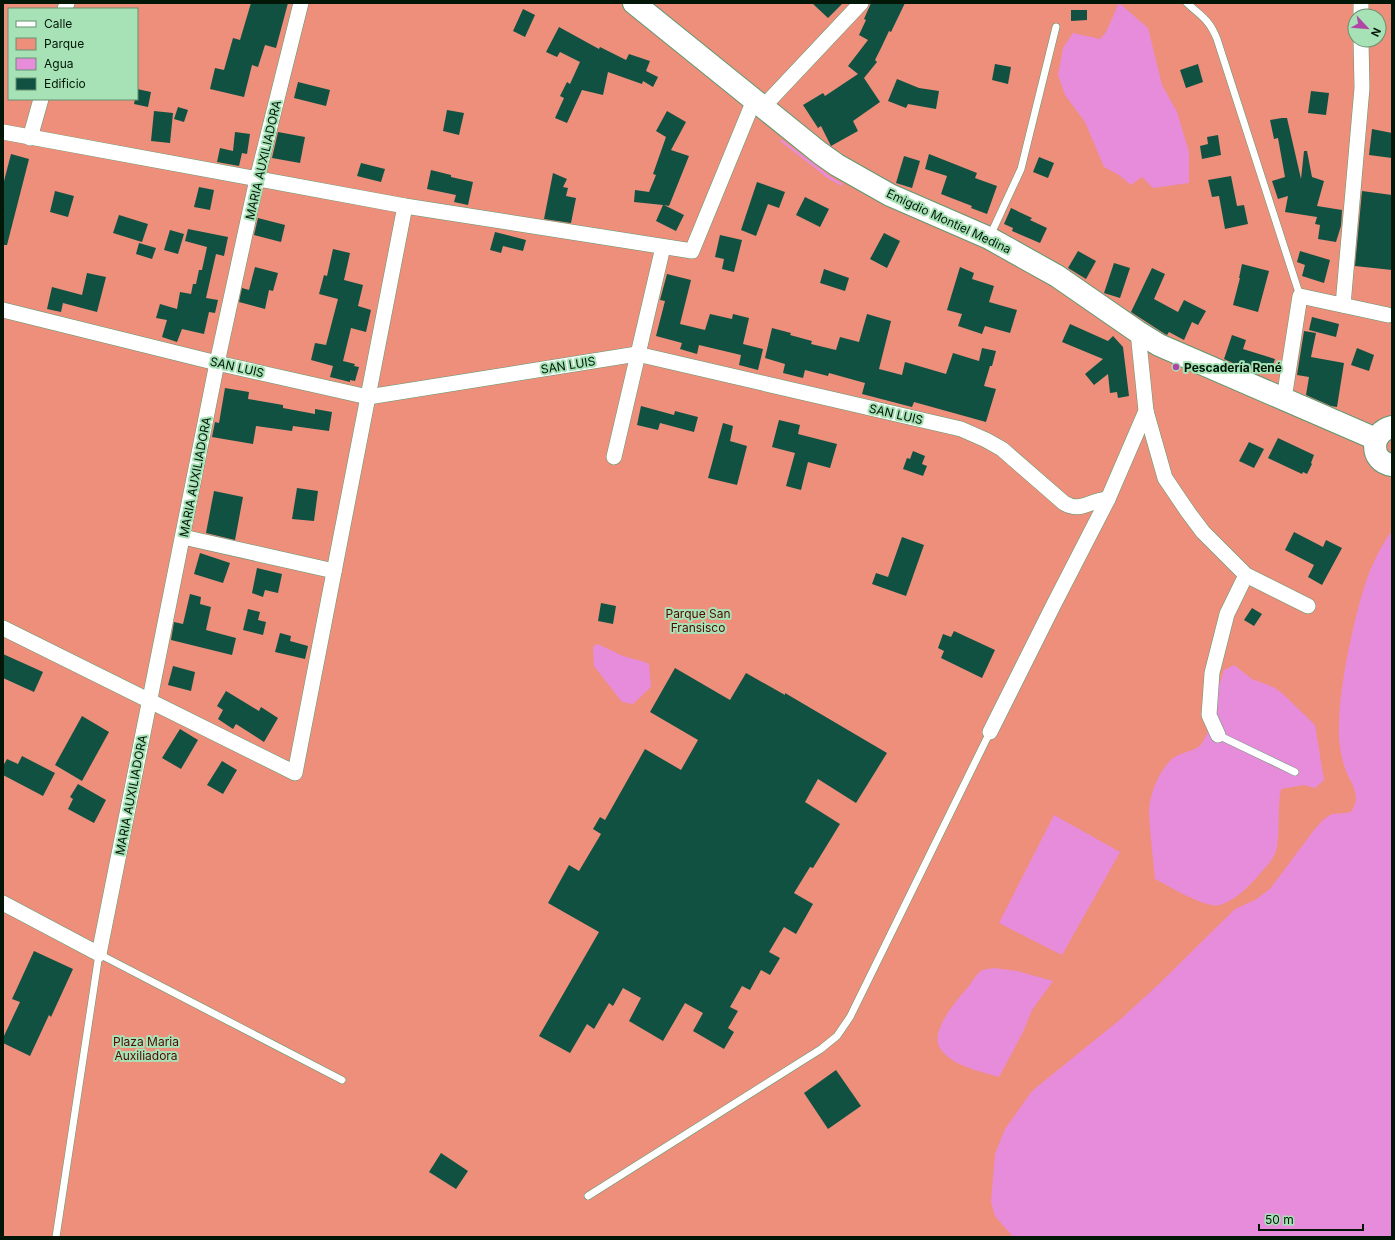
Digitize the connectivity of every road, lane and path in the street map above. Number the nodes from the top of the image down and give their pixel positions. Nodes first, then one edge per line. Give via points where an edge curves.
1 (301, 3) edge
2 (634, 3) edge
3 (861, 3) edge
4 (1187, 3) edge
5 (1056, 27) dead end
6 (1361, 48) edge
7 (41, 100) edge
8 (758, 103) junction
9 (3, 132) edge
10 (30, 138) junction
11 (257, 179) junction
12 (405, 206) junction
13 (989, 238) junction
14 (662, 252) junction
15 (1300, 296) junction
16 (1343, 306) junction
17 (3, 310) edge
18 (1388, 315) dead end
19 (1138, 332) junction
20 (637, 354) junction
21 (218, 363) junction
22 (368, 397) junction
23 (1284, 399) junction
24 (1146, 411) junction
25 (1384, 433) edge
26 (614, 457) dead end
27 (1392, 465) edge
28 (1108, 499) junction
29 (183, 537) junction
30 (334, 571) junction
31 (1246, 575) junction
32 (1308, 606) dead end
33 (3, 628) edge
34 (150, 702) junction
35 (990, 732) joint
36 (1218, 735) joint
37 (1295, 772) dead end
38 (3, 903) edge
39 (99, 954) junction
40 (342, 1080) dead end
41 (588, 1196) dead end
42 (56, 1237) edge

1 - 11 street, MARIA AUXILIADORA
2 - 8 main road, Emigdio Montiel Medina
3 - 8 street
4 - 15 lane via 1212,26
5 - 13 lane via 1021,169
6 - 16 street via 1362,88
7 - 10 street
8 - 13 main road, Emigdio Montiel Medina via 836,165 890,195
8 - 14 street via 692,251
9 - 10 street
10 - 11 street
11 - 12 street
11 - 21 street, MARIA AUXILIADORA
12 - 14 street
12 - 22 street
13 - 19 main road, Emigdio Montiel Medina via 1058,276
14 - 20 street
15 - 16 street
15 - 23 street
16 - 18 street
17 - 21 street, SAN LUIS
19 - 23 main road, Emigdio Montiel Medina via 1159,345
19 - 24 street
20 - 22 street, SAN LUIS
20 - 26 street
20 - 28 street, SAN LUIS via 961,430 1002,449 1064,503 1072,507
21 - 22 street, SAN LUIS
21 - 29 street, MARIA AUXILIADORA
22 - 30 street
23 - 25 main road, Emigdio Montiel Medina
24 - 28 street
24 - 31 street via 1165,478 1203,532
25 - 27 main road, Emigdio Montiel Medina via 1376,451 1383,462
28 - 35 street
29 - 30 street
29 - 34 street, MARIA AUXILIADORA
30 - 34 street via 295,773
31 - 32 street
31 - 36 street via 1227,614 1212,674 1209,715
33 - 34 street
34 - 39 street, MARIA AUXILIADORA
35 - 41 lane via 850,1017 837,1036 821,1050
36 - 37 lane
38 - 39 street
39 - 40 lane
39 - 42 lane

